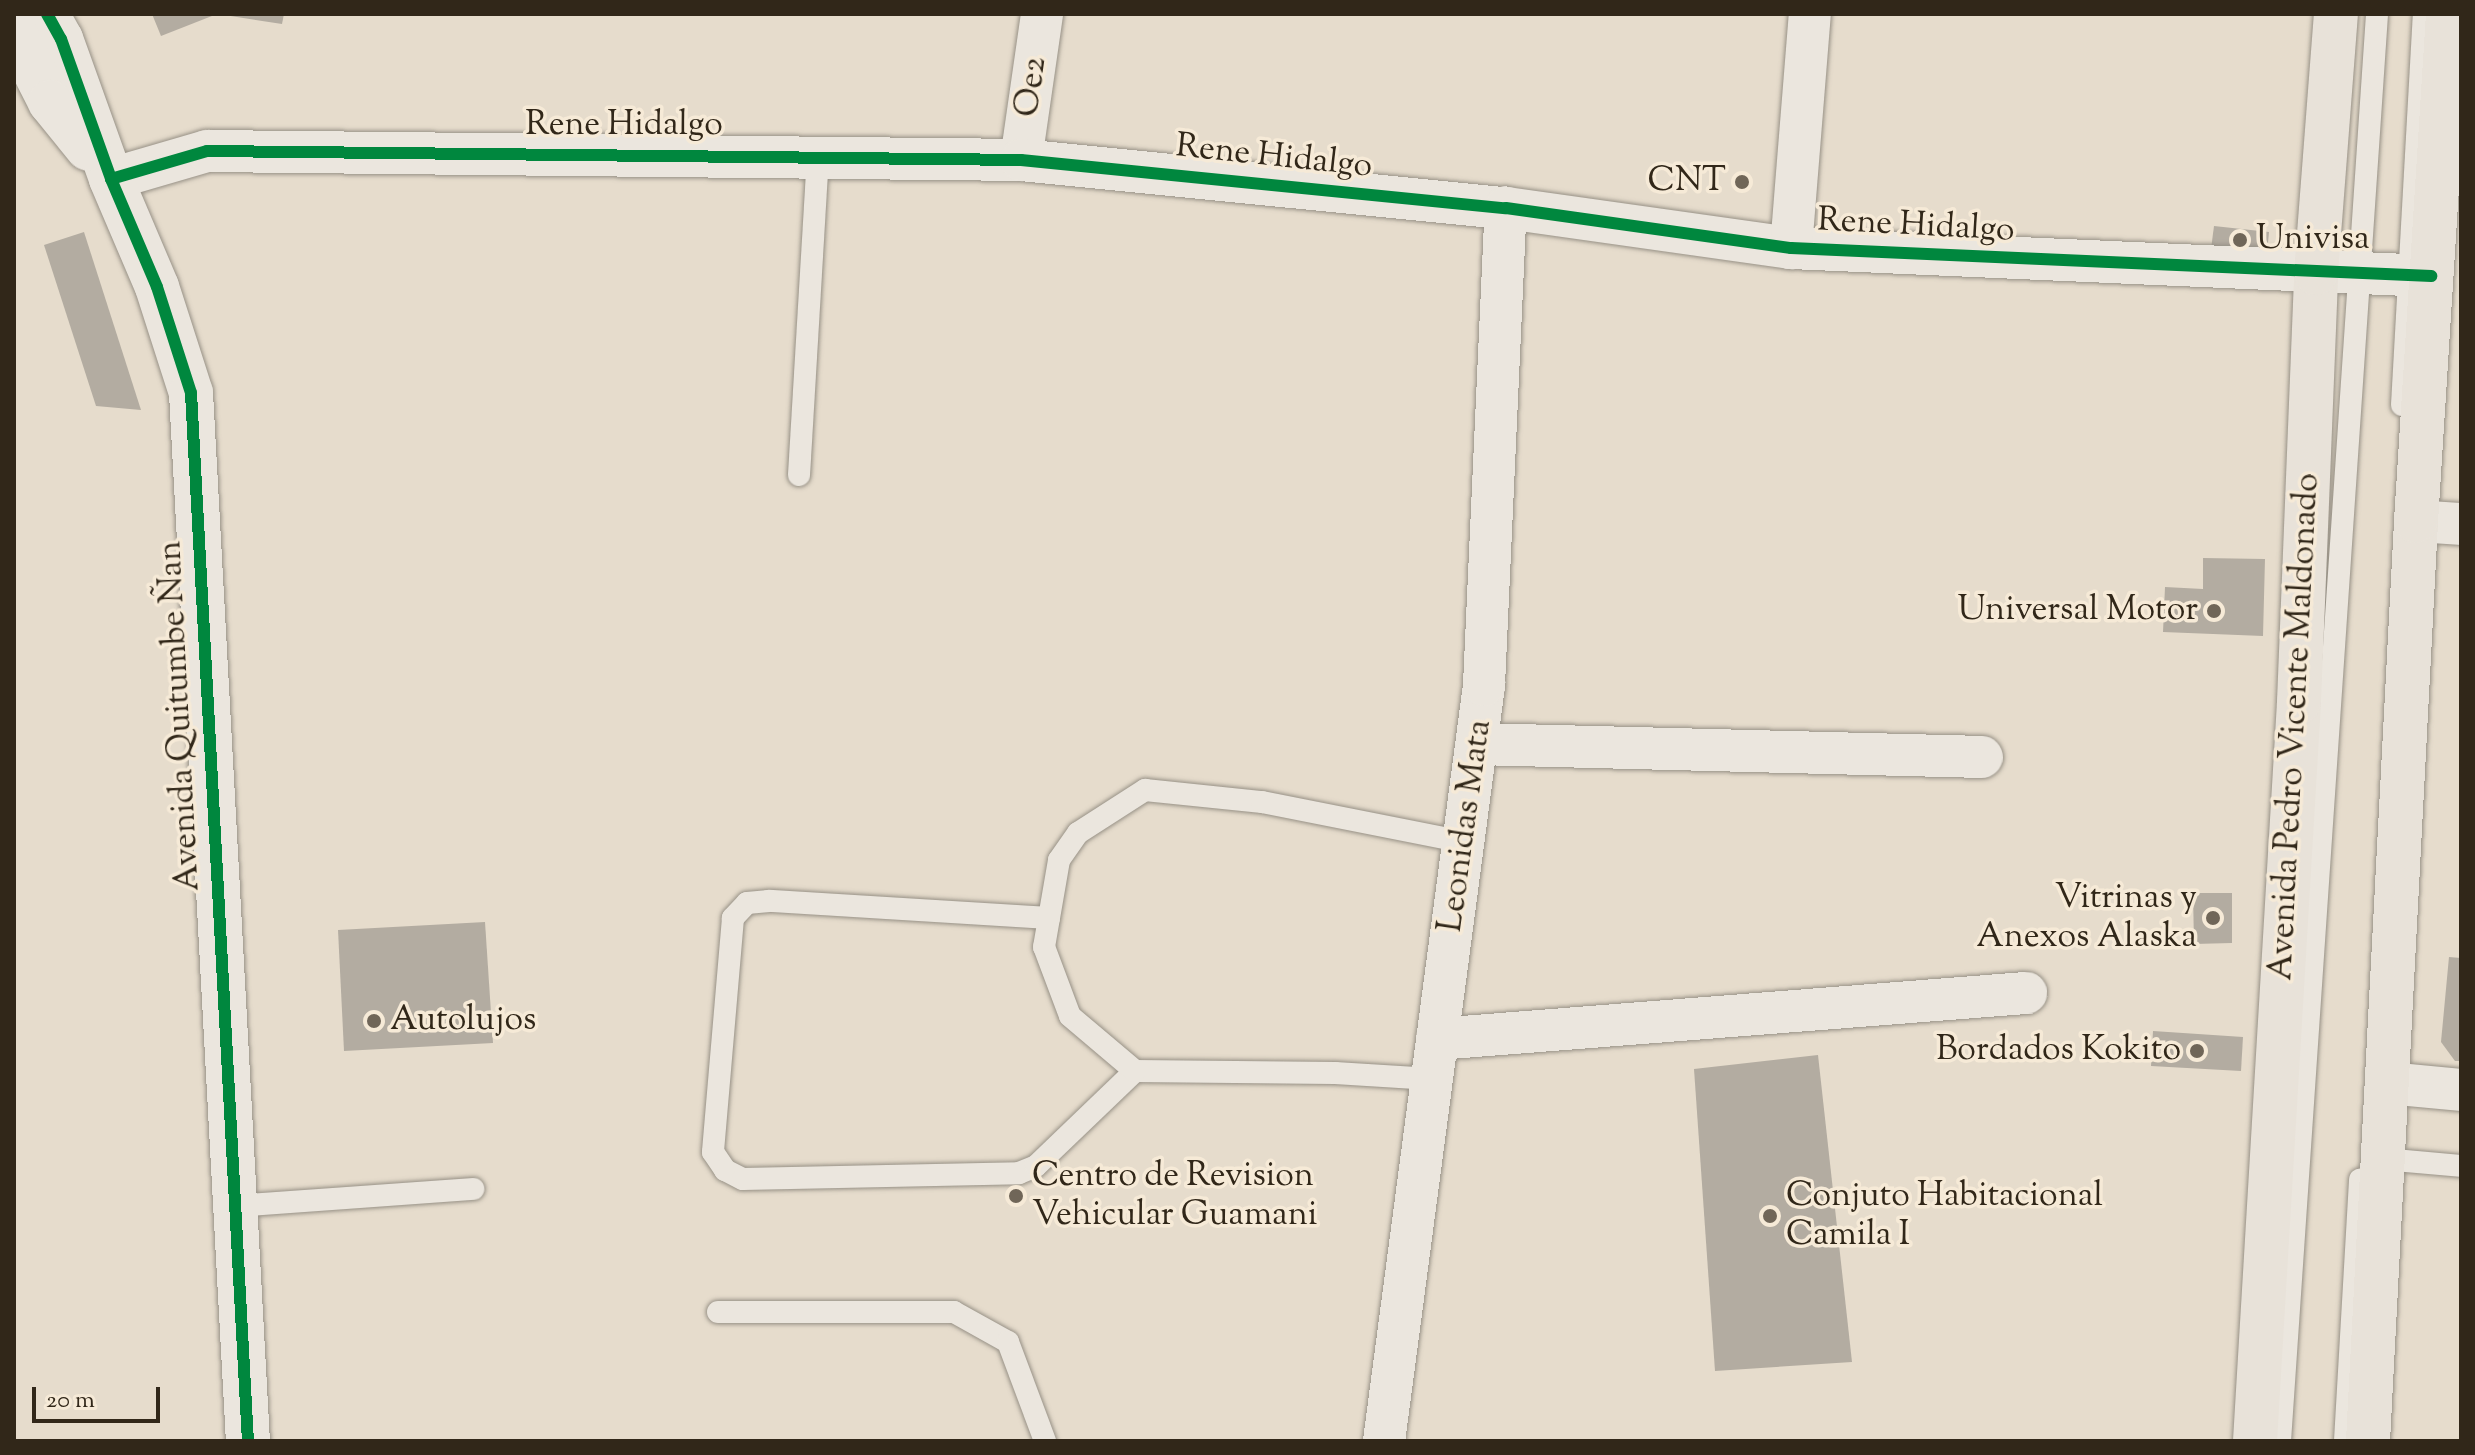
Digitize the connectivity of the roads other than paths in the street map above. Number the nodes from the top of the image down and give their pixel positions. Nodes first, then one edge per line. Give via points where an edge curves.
1 (47, 14) edge
2 (1042, 14) edge
3 (1810, 14) edge
4 (2336, 14) edge
5 (2377, 14) edge
6 (2424, 14) edge
7 (2448, 14) edge
8 (14, 31) edge
9 (818, 156) junction
10 (1021, 160) junction
11 (111, 179) junction
12 (1506, 208) junction
13 (1791, 248) junction
14 (2316, 273) junction
15 (2359, 274) junction
16 (2420, 276) junction
17 (799, 475) dead end
18 (2416, 521) junction
19 (2461, 524) edge
20 (1477, 744) junction
21 (1982, 757) dead end
22 (1464, 842) junction
23 (1049, 918) junction
24 (2026, 993) dead end
25 (1435, 1059) junction
26 (1135, 1071) junction
27 (2387, 1083) junction
28 (2461, 1090) edge
29 (2383, 1159) junction
30 (2461, 1166) edge
31 (473, 1189) dead end
32 (235, 1206) junction
33 (718, 1312) dead end
34 (248, 1441) edge
35 (1045, 1441) edge
36 (1384, 1441) edge
37 (2255, 1441) edge
38 (2280, 1441) edge
39 (2345, 1441) edge
40 (2368, 1441) edge

1 - 11 street, Avenida Quitumbe Ñan via 61,39
2 - 10 street, Oe2
3 - 13 street
4 - 14 main road, Avenida Pedro Vicente Maldonado
5 - 15 lane
6 - 16 lane
7 - 16 main road
8 - 11 street, Avenida Quitumbe Ñan via 50,102
9 - 10 street, Rene Hidalgo
9 - 11 street, Rene Hidalgo via 207,151
9 - 17 lane
10 - 12 street, Rene Hidalgo
11 - 32 street, Avenida Quitumbe Ñan via 157,287 191,393
12 - 13 street, Rene Hidalgo
12 - 20 street, Leonidas Mata
13 - 14 street, Rene Hidalgo
14 - 15 street, Rene Hidalgo
14 - 37 main road, Avenida Pedro Vicente Maldonado via 2299,702
15 - 16 street, Rene Hidalgo
15 - 38 lane
16 - 18 main road
16 - 39 lane
18 - 19 street
18 - 27 main road
20 - 21 street
20 - 22 street, Leonidas Mata
22 - 23 lane via 1262,802 1145,790 1078,833 1059,860
22 - 25 street, Leonidas Mata
23 - 26 lane via 1044,947 1070,1016
23 - 26 lane via 747,903 733,918 713,1152 725,1170 743,1179 1019,1173 1036,1166
24 - 25 street
25 - 26 lane via 1335,1073
25 - 36 street, Leonidas Mata
27 - 28 street
27 - 29 main road
29 - 30 lane
29 - 40 main road
31 - 32 lane
32 - 34 street, Avenida Quitumbe Ñan
33 - 35 lane via 954,1312 1008,1342

